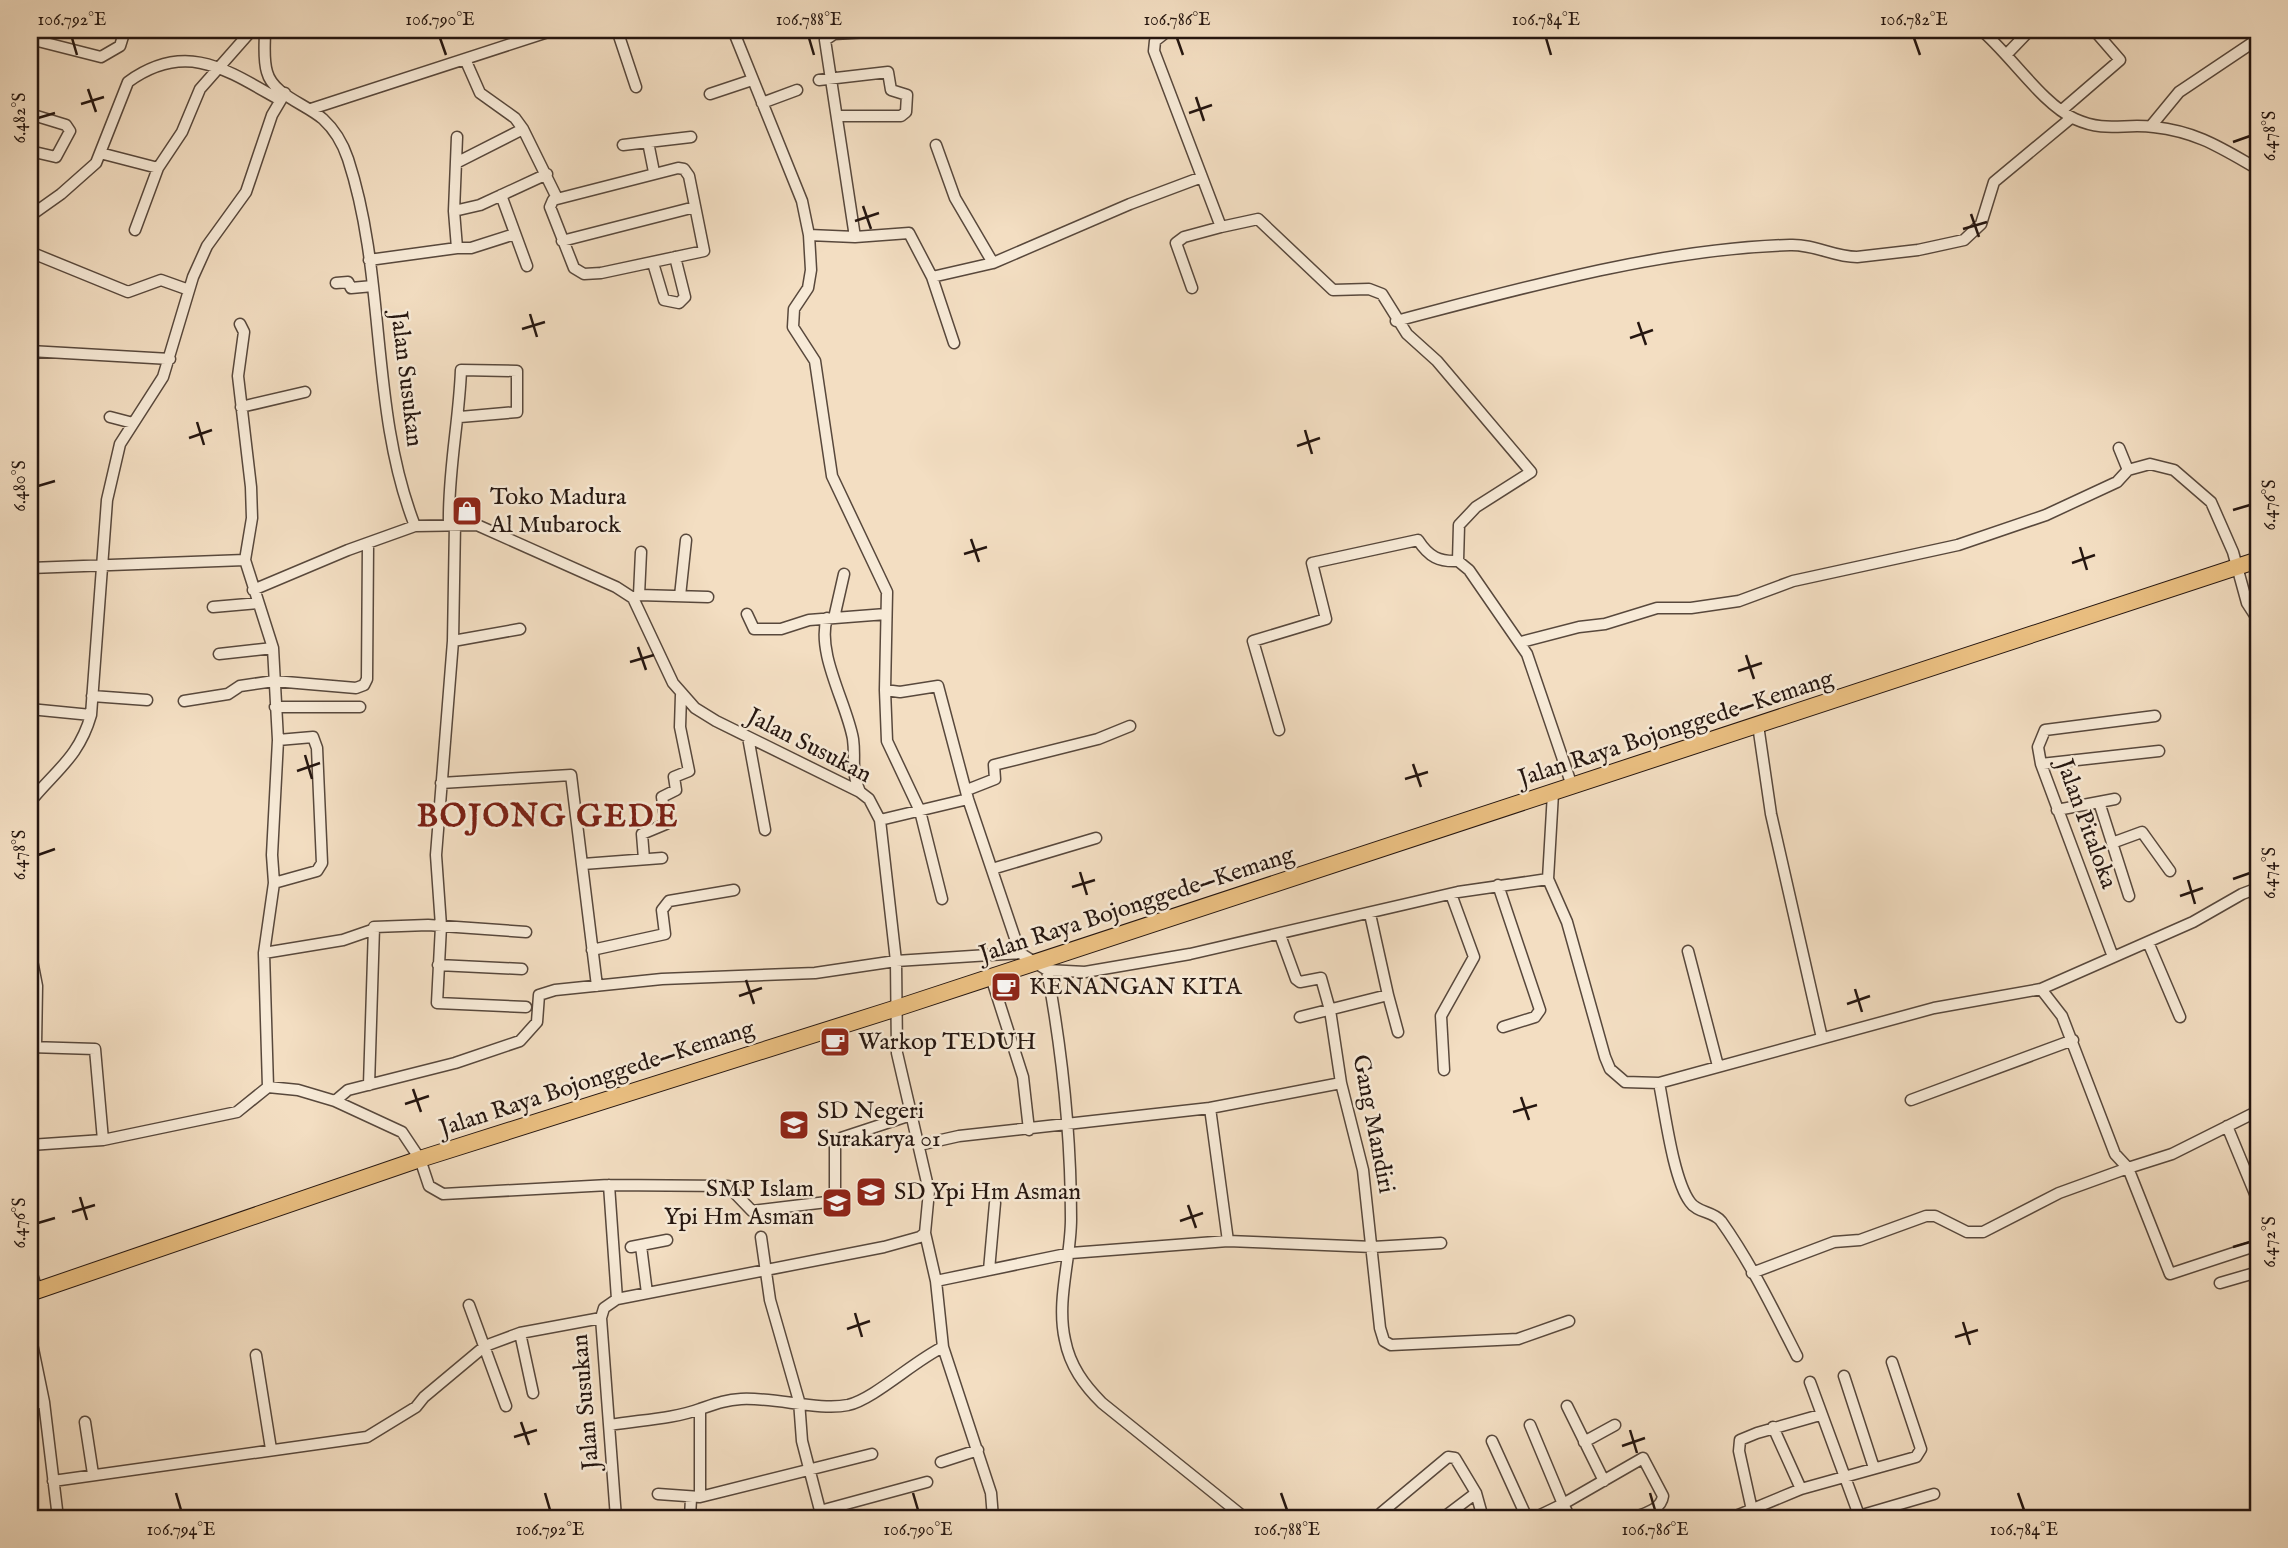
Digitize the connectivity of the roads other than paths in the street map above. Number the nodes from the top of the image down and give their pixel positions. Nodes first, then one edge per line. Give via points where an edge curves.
1 (125, 30) edge
2 (252, 30) edge
3 (265, 30) edge
4 (554, 30) edge
5 (617, 30) edge
6 (733, 30) edge
7 (903, 30) edge
8 (1169, 30) edge
9 (1981, 30) edge
10 (2030, 30) edge
11 (2094, 30) edge
12 (30, 39) edge
13 (2258, 39) edge
14 (2006, 55) junction
15 (465, 59) junction
16 (221, 66) junction
17 (831, 79) junction
18 (751, 80) junction
19 (819, 80) dead end
20 (636, 87) dead end
21 (797, 90) dead end
22 (710, 94) dead end
23 (282, 97) junction
24 (762, 103) junction
25 (311, 109) junction
26 (2062, 110) junction
27 (30, 114) edge
28 (837, 116) junction
29 (2071, 118) junction
30 (2151, 126) junction
31 (523, 129) junction
32 (457, 137) dead end
33 (691, 137) dead end
34 (648, 142) junction
35 (623, 145) dead end
36 (936, 145) dead end
37 (30, 150) edge
38 (100, 152) junction
39 (456, 163) junction
40 (158, 168) junction
41 (2258, 169) edge
42 (654, 172) junction
43 (547, 174) junction
44 (1202, 177) junction
45 (501, 195) junction
46 (557, 198) junction
47 (695, 207) junction
48 (454, 211) junction
49 (30, 216) edge
50 (1221, 227) junction
51 (135, 230) dead end
52 (515, 234) junction
53 (809, 235) junction
54 (855, 237) junction
55 (562, 241) junction
56 (457, 248) junction
57 (30, 252) edge
58 (675, 257) junction
59 (369, 260) junction
60 (653, 263) junction
61 (993, 263) junction
62 (527, 266) dead end
63 (932, 277) junction
64 (336, 284) dead end
65 (373, 286) junction
66 (1192, 288) dead end
67 (189, 290) junction
68 (1396, 321) junction
69 (240, 324) dead end
70 (954, 344) dead end
71 (32, 352) edge
72 (170, 359) junction
73 (30, 368) edge
74 (306, 393) dead end
75 (241, 407) junction
76 (110, 417) dead end
77 (460, 417) junction
78 (133, 424) junction
79 (2119, 448) dead end
80 (2128, 470) junction
81 (452, 523) junction
82 (415, 526) junction
83 (686, 540) dead end
84 (368, 544) junction
85 (641, 552) dead end
86 (245, 560) junction
87 (2258, 560) edge
88 (1458, 561) junction
89 (105, 564) junction
90 (30, 568) edge
91 (2238, 568) junction
92 (844, 574) dead end
93 (253, 590) junction
94 (680, 596) junction
95 (636, 597) junction
96 (708, 597) dead end
97 (258, 603) junction
98 (213, 607) dead end
99 (747, 614) dead end
100 (886, 614) junction
101 (831, 618) junction
102 (2258, 620) edge
103 (520, 629) dead end
104 (453, 642) junction
105 (1521, 642) junction
106 (273, 648) junction
107 (219, 654) dead end
108 (274, 681) junction
109 (885, 690) junction
110 (681, 695) junction
111 (93, 696) junction
112 (147, 700) dead end
113 (184, 701) dead end
114 (275, 707) junction
115 (360, 707) dead end
116 (30, 709) edge
117 (91, 715) junction
118 (2155, 716) dead end
119 (1758, 725) junction
120 (1130, 726) dead end
121 (1279, 730) dead end
122 (748, 737) junction
123 (278, 740) junction
124 (2159, 751) dead end
125 (2042, 764) junction
126 (441, 783) junction
127 (1572, 786) junction
128 (860, 792) junction
129 (1553, 793) junction
130 (967, 795) junction
131 (2115, 799) dead end
132 (30, 802) edge
133 (2099, 802) junction
134 (2057, 810) junction
135 (920, 811) junction
136 (880, 820) junction
137 (765, 831) dead end
138 (1097, 838) dead end
139 (2112, 843) junction
140 (662, 858) dead end
141 (644, 859) junction
142 (583, 864) junction
143 (992, 869) junction
144 (2170, 871) dead end
145 (1548, 879) junction
146 (274, 883) junction
147 (1498, 885) junction
148 (2258, 888) edge
149 (734, 890) dead end
150 (1451, 894) junction
151 (2129, 896) dead end
152 (942, 899) dead end
153 (1370, 914) junction
154 (441, 926) junction
155 (372, 930) junction
156 (526, 932) dead end
157 (1280, 935) junction
158 (2148, 942) junction
159 (30, 950) edge
160 (592, 950) junction
161 (1688, 951) dead end
162 (264, 953) junction
163 (1020, 953) junction
164 (2113, 957) junction
165 (896, 961) junction
166 (438, 965) junction
167 (1042, 966) junction
168 (522, 969) dead end
169 (991, 977) junction
170 (597, 986) junction
171 (2041, 989) junction
172 (1388, 995) junction
173 (526, 1007) dead end
174 (897, 1008) junction
175 (1330, 1010) junction
176 (1300, 1017) dead end
177 (2180, 1017) dead end
178 (1503, 1027) dead end
179 (1398, 1032) dead end
180 (1822, 1038) junction
181 (2073, 1040) junction
182 (33, 1046) edge
183 (1718, 1066) junction
184 (1444, 1070) dead end
185 (1341, 1083) junction
186 (1659, 1083) junction
187 (369, 1086) junction
188 (268, 1087) junction
189 (1911, 1100) dead end
190 (335, 1101) junction
191 (1210, 1108) junction
192 (2258, 1111) edge
193 (911, 1115) junction
194 (1067, 1126) junction
195 (2227, 1126) junction
196 (1029, 1130) junction
197 (103, 1140) junction
198 (30, 1145) edge
199 (919, 1145) junction
200 (420, 1159) junction
201 (2128, 1168) junction
202 (609, 1185) junction
203 (2258, 1202) edge
204 (995, 1203) dead end
205 (925, 1233) junction
206 (761, 1237) dead end
207 (667, 1240) dead end
208 (1228, 1241) junction
209 (1441, 1243) dead end
210 (2258, 1245) edge
211 (1373, 1247) junction
212 (1070, 1252) junction
213 (30, 1268) edge
214 (989, 1270) junction
215 (766, 1271) junction
216 (2258, 1272) edge
217 (1752, 1273) junction
218 (936, 1281) junction
219 (2220, 1283) dead end
220 (33, 1292) edge
221 (647, 1293) junction
222 (617, 1299) junction
223 (469, 1305) dead end
224 (601, 1318) junction
225 (1569, 1321) dead end
226 (520, 1333) junction
227 (30, 1334) edge
228 (485, 1346) junction
229 (943, 1347) junction
230 (256, 1355) dead end
231 (1797, 1356) dead end
232 (1892, 1362) dead end
233 (1844, 1376) dead end
234 (1810, 1382) dead end
235 (533, 1393) dead end
236 (799, 1401) junction
237 (44, 1402) junction
238 (30, 1404) edge
239 (506, 1406) dead end
240 (1567, 1406) dead end
241 (700, 1409) junction
242 (1820, 1415) junction
243 (85, 1422) dead end
244 (610, 1425) junction
245 (1530, 1425) dead end
246 (1615, 1425) dead end
247 (1773, 1427) junction
248 (1492, 1441) dead end
249 (1584, 1442) junction
250 (271, 1450) junction
251 (978, 1450) junction
252 (872, 1454) dead end
253 (940, 1462) dead end
254 (1874, 1468) junction
255 (808, 1470) junction
256 (93, 1474) junction
257 (1844, 1477) junction
258 (53, 1481) junction
259 (1604, 1481) junction
260 (927, 1482) dead end
261 (1801, 1489) junction
262 (1476, 1493) junction
263 (658, 1494) dead end
264 (1934, 1494) dead end
265 (695, 1497) junction
266 (1563, 1504) junction
267 (1752, 1510) junction
268 (821, 1515) edge
269 (1857, 1517) edge
270 (58, 1518) edge
271 (616, 1518) edge
272 (690, 1518) edge
273 (993, 1518) edge
274 (1245, 1518) edge
275 (1381, 1518) edge
276 (1443, 1518) edge
277 (1483, 1518) edge
278 (1527, 1518) edge
279 (1534, 1518) edge
280 (1570, 1518) edge
281 (1633, 1518) edge
282 (1731, 1518) edge

1 - 12 street via 120,46 101,57
2 - 16 street
3 - 23 street, Jalan Susukan via 267,72
4 - 15 street
5 - 20 street
6 - 18 street
7 - 17 street via 826,37
8 - 44 street via 1155,41 1154,51
9 - 14 street
10 - 14 street
11 - 26 street via 2120,60
13 - 30 street via 2179,92
14 - 26 street
15 - 25 street
15 - 31 street via 480,93
16 - 23 street
16 - 38 street via 177,62 128,82
16 - 40 street via 200,89 182,132
17 - 19 street
17 - 28 street
17 - 28 street via 888,72 891,90 907,95 906,113 901,116
18 - 22 street
18 - 24 street
21 - 24 street
23 - 25 street, Jalan Susukan
23 - 67 street via 246,192 207,246
24 - 53 street via 789,164
25 - 59 street, Jalan Susukan via 334,131 347,157
26 - 29 street
27 - 37 street via 66,125 70,131 56,157
28 - 54 street
29 - 30 street via 2106,129
29 - 68 street via 1994,183 1981,224 1964,240 1949,245 1857,257 1807,245 1700,251 1558,280
30 - 41 street via 2211,140
31 - 39 street
31 - 43 street
32 - 39 street
33 - 34 street
34 - 35 street
34 - 42 street
36 - 61 street via 955,198
38 - 40 street
38 - 49 street via 96,163
39 - 48 street
40 - 51 street
42 - 46 street
42 - 47 street via 684,169
43 - 45 street
43 - 46 street
44 - 50 street
44 - 61 street
45 - 48 street
45 - 52 street
46 - 55 street via 550,207
47 - 55 street
47 - 58 street via 705,249
48 - 56 street
50 - 66 street via 1176,243
50 - 68 street via 1250,220 1265,222 1329,288 1339,292 1376,290
52 - 56 street
52 - 62 street
53 - 54 street
53 - 100 street via 808,288 794,309 793,327 814,361 832,476 887,592
54 - 63 street via 909,233
55 - 60 street via 574,268 584,274
56 - 59 street
57 - 67 street via 128,292 162,280
58 - 60 street
58 - 60 street via 685,297 679,303 664,300
59 - 65 street, Jalan Susukan
61 - 63 street
63 - 70 street
64 - 65 street
65 - 82 street, Jalan Susukan via 387,423
67 - 72 street
68 - 88 street via 1437,361 1531,472 1476,507 1459,524
69 - 75 street via 244,331 238,376
71 - 72 street
71 - 73 street
72 - 78 street
74 - 75 street
75 - 86 street via 252,518
76 - 78 street
77 - 77 street via 517,412 517,371 461,370
77 - 81 street via 449,477
78 - 89 street via 120,444 107,500
79 - 80 street
80 - 91 street via 2168,466 2197,487 2211,502
80 - 105 street via 2117,481 2046,515 1958,545 1793,582 1739,601 1657,608
81 - 82 street
81 - 95 street via 477,525 507,536
81 - 104 street
82 - 84 street
83 - 94 street
84 - 93 street
84 - 108 street via 366,683 356,688
85 - 95 street
86 - 89 street
86 - 93 street
87 - 91 highway, Jalan Raya Bojonggede—Kemang
88 - 105 street via 1479,582
88 - 121 street via 1441,562 1418,540 1312,563 1326,619 1253,641
89 - 90 street
89 - 111 street
91 - 102 street via 2247,603
91 - 119 highway, Jalan Raya Bojonggede—Kemang
92 - 101 street
93 - 97 street
94 - 95 street
94 - 96 street
95 - 110 street, Jalan Susukan
97 - 98 street
97 - 106 street
99 - 101 street via 754,629 781,629
100 - 101 street
100 - 109 street
101 - 128 street via 824,637 853,737 852,767
103 - 104 street
104 - 126 street
105 - 127 street
106 - 107 street
106 - 108 street
108 - 113 street
108 - 114 street
109 - 130 street via 939,686
109 - 135 street via 887,741
110 - 122 street, Jalan Susukan via 716,722
110 - 141 street via 680,727 689,771 674,777 676,790 662,797 666,824 642,834
111 - 112 street
111 - 117 street
114 - 115 street
114 - 123 street
116 - 117 street
117 - 132 street via 85,738 73,757
118 - 125 street, Jalan Pitaloka via 2045,730 2038,747
119 - 127 highway, Jalan Raya Bojonggede—Kemang
119 - 180 street via 1771,814
120 - 130 street via 1098,740 994,765 994,780
122 - 128 street, Jalan Susukan
122 - 137 street
123 - 146 street
123 - 146 street via 313,737 322,863 317,871
124 - 125 street
125 - 134 street, Jalan Pitaloka
126 - 142 street via 571,775
126 - 154 street via 436,855
127 - 129 highway, Jalan Raya Bojonggede—Kemang
128 - 136 street, Jalan Susukan
129 - 145 street
129 - 167 highway, Jalan Raya Bojonggede—Kemang
130 - 135 street
130 - 143 street
131 - 133 street
133 - 134 street
133 - 139 street
134 - 164 street, Jalan Pitaloka
135 - 136 street
135 - 152 street
136 - 165 street, Jalan Susukan
138 - 143 street
139 - 144 street via 2142,832
139 - 151 street
140 - 141 street
141 - 142 street
142 - 160 street
143 - 163 street
145 - 147 street
145 - 186 street via 1567,922 1610,1069 1625,1082
146 - 162 street
147 - 150 street
147 - 178 street via 1540,1010 1535,1017
148 - 158 street
149 - 160 street via 669,901 663,909 665,934
150 - 153 street
150 - 184 street via 1474,957 1441,1016
153 - 157 street
153 - 172 street
154 - 155 street via 375,926
154 - 156 street
154 - 166 street
155 - 162 street via 343,940
155 - 187 street
157 - 167 street via 1085,972
157 - 175 street, Gang Mandiri via 1296,979 1321,978
158 - 164 street
158 - 177 street
159 - 182 street via 37,986
160 - 170 street
161 - 183 street
162 - 188 street
163 - 165 street
163 - 167 street
164 - 171 street
165 - 170 street via 815,972
165 - 174 street, Jalan Susukan
166 - 168 street
166 - 173 street via 437,1003
167 - 169 highway, Jalan Raya Bojonggede—Kemang
167 - 194 street via 1058,1036
169 - 174 highway, Jalan Raya Bojonggede—Kemang
169 - 196 street via 1023,1077
170 - 187 street via 540,995 537,1022 520,1041
171 - 180 street via 1934,1009
171 - 181 street via 2056,1005
172 - 175 street
172 - 179 street
174 - 193 street, Jalan Susukan via 897,1053
174 - 200 highway, Jalan Raya Bojonggede—Kemang
175 - 176 street
175 - 185 street, Gang Mandiri
180 - 183 street
181 - 189 street
181 - 201 street via 2115,1154
182 - 197 street via 95,1049
183 - 186 street
185 - 191 street
185 - 211 street, Gang Mandiri via 1363,1170
186 - 217 street via 1685,1194 1691,1204 1719,1218
187 - 190 street via 348,1090
188 - 190 street
188 - 197 street via 237,1112
190 - 200 street via 402,1132
191 - 194 street
191 - 208 street
192 - 195 street
193 - 199 street, Jalan Susukan
193 - 202 street via 841,1139 835,1146 835,1197 827,1202 752,1211 728,1186
194 - 196 street
194 - 212 street
195 - 201 street via 2172,1154
195 - 203 street
196 - 199 street via 959,1136
197 - 198 street
199 - 205 street, Jalan Susukan via 929,1191
200 - 202 street via 429,1185 443,1194
200 - 220 highway, Jalan Raya Bojonggede—Kemang
201 - 210 street via 2170,1274
201 - 217 street via 2059,1193 1983,1232 1967,1233 1926,1216 1860,1240 1834,1242
202 - 222 street
204 - 214 street
205 - 215 street via 884,1247
205 - 218 street, Jalan Susukan
206 - 215 street
207 - 221 street via 636,1246
208 - 211 street
208 - 212 street
209 - 211 street
211 - 225 street, Gang Mandiri via 1380,1328 1387,1344 1506,1340
212 - 214 street
212 - 274 street via 1062,1319 1065,1341 1083,1384
213 - 220 street
214 - 218 street
215 - 221 street
215 - 236 street via 779,1338
216 - 219 street
217 - 231 street via 1782,1320
218 - 229 street, Jalan Susukan
221 - 222 street
222 - 224 street, Jalan Susukan via 604,1308
223 - 228 street
224 - 226 street
224 - 244 street, Jalan Susukan
226 - 228 street
226 - 235 street
227 - 237 street
228 - 239 street
228 - 250 street via 416,1407 366,1437
229 - 236 street via 862,1400 823,1406
229 - 251 street, Jalan Susukan
230 - 250 street
232 - 254 street via 1921,1449 1916,1457
233 - 254 street
234 - 242 street
236 - 241 street via 742,1399 718,1401
236 - 255 street
237 - 238 street
237 - 258 street
240 - 249 street
241 - 244 street
241 - 265 street
242 - 247 street
242 - 257 street
243 - 256 street
244 - 271 street, Jalan Susukan
245 - 266 street
246 - 249 street
247 - 261 street
247 - 267 street via 1739,1444
248 - 278 street
249 - 259 street
250 - 256 street
251 - 253 street
251 - 273 street, Jalan Susukan via 992,1493
252 - 255 street
254 - 257 street
255 - 265 street
255 - 268 street
256 - 258 street
257 - 261 street
257 - 269 street
258 - 270 street
259 - 266 street
259 - 281 street via 1643,1458 1663,1501
260 - 268 street
261 - 267 street
262 - 275 street via 1455,1458 1448,1457 1381,1513
262 - 276 street
262 - 277 street
263 - 265 street
264 - 269 street
265 - 272 street
266 - 279 street
266 - 280 street
267 - 282 street

